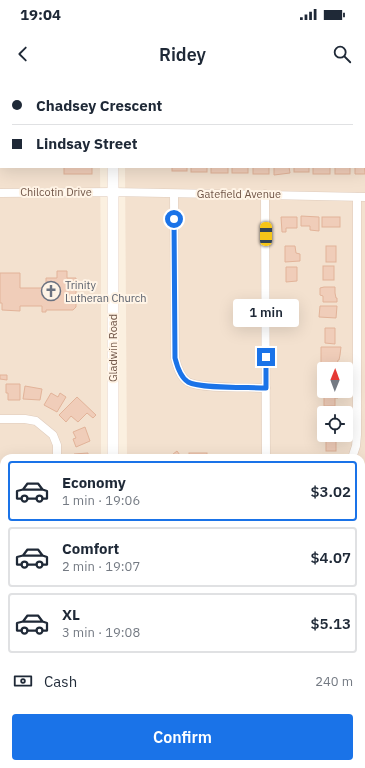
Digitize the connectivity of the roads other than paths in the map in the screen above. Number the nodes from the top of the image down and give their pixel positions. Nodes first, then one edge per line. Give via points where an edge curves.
1 (113, 168) edge
2 (113, 192) junction
3 (0, 193) edge
4 (174, 194) junction
5 (265, 194) junction
6 (361, 197) edge
7 (266, 388) junction
8 (0, 419) edge
9 (57, 454) edge
10 (113, 454) edge
11 (266, 454) edge
12 (353, 454) edge

1 - 2 main road, Gladwin Road
2 - 3 street, Chilcotin Drive
2 - 4 street, Gatefield Avenue
2 - 10 main road, Gladwin Road
4 - 5 street, Gatefield Avenue
4 - 7 street via 175,358 178,370 187,382 199,386
5 - 6 street, Gatefield Avenue
5 - 7 street
6 - 12 street via 357,435
7 - 11 street
8 - 9 street via 36,421 53,435

